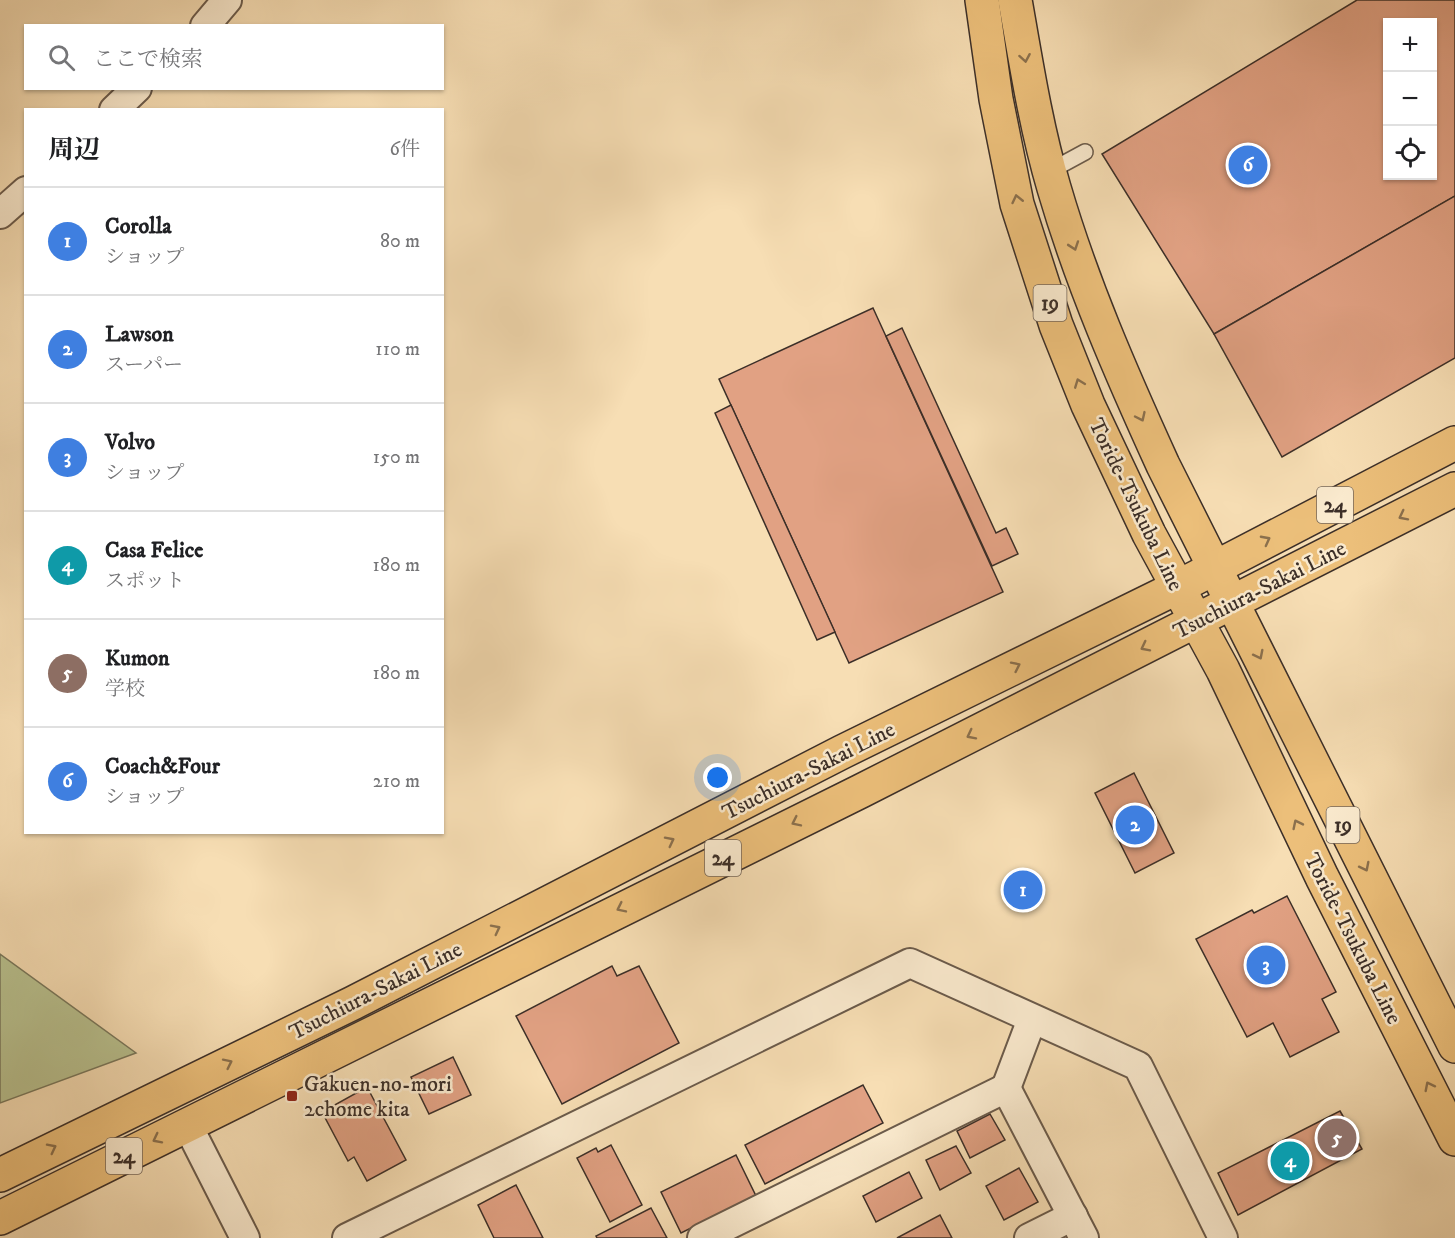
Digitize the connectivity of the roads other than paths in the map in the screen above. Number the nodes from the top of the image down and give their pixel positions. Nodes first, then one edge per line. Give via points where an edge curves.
1 (226, 0) edge
2 (982, 0) edge
3 (1015, 0) edge
4 (207, 24) edge
5 (135, 90) edge
6 (116, 108) edge
7 (1085, 152) dead end
8 (1050, 171) junction
9 (24, 193) edge
10 (0, 214) edge
11 (1455, 443) edge
12 (1455, 489) edge
13 (1215, 568) junction
14 (1178, 587) junction
15 (1233, 603) junction
16 (1197, 621) junction
17 (1032, 1019) junction
18 (1455, 1046) edge
19 (1006, 1088) junction
20 (187, 1124) junction
21 (1455, 1139) edge
22 (0, 1175) edge
23 (0, 1218) edge
24 (1078, 1227) edge
25 (245, 1238) edge
26 (347, 1238) edge
27 (702, 1238) edge
28 (1029, 1238) edge
29 (1223, 1238) edge

1 - 4 street
14 -> 2 main road, Toride-Tsukuba Line / 19 via 1088,405 1056,325 1017,204
3 -> 8 main road, Toride-Tsukuba Line / 19 via 1030,90
5 - 6 street
7 - 8 lane
8 -> 13 main road, Toride-Tsukuba Line / 19 via 1094,306 1119,368
9 - 10 street
13 -> 11 main road, Tsuchiura-Sakai Line / 24
12 -> 15 main road, Tsuchiura-Sakai Line / 24
13 - 14 main road, Tsuchiura-Sakai Line / 24
13 - 15 main road, Toride-Tsukuba Line / 19
14 - 16 main road, Toride-Tsukuba Line / 19
22 -> 14 main road, Tsuchiura-Sakai Line / 24 via 354,1003 842,752
15 - 16 main road, Tsuchiura-Sakai Line / 24
15 -> 18 main road, Toride-Tsukuba Line / 19
16 -> 20 main road, Tsuchiura-Sakai Line / 24
21 -> 16 main road, Toride-Tsukuba Line / 19
17 - 19 street
17 - 26 street via 910,963
17 - 29 street via 1138,1066
19 - 24 street
19 - 27 street
20 -> 23 main road, Tsuchiura-Sakai Line / 24
20 - 25 street
24 - 28 street

